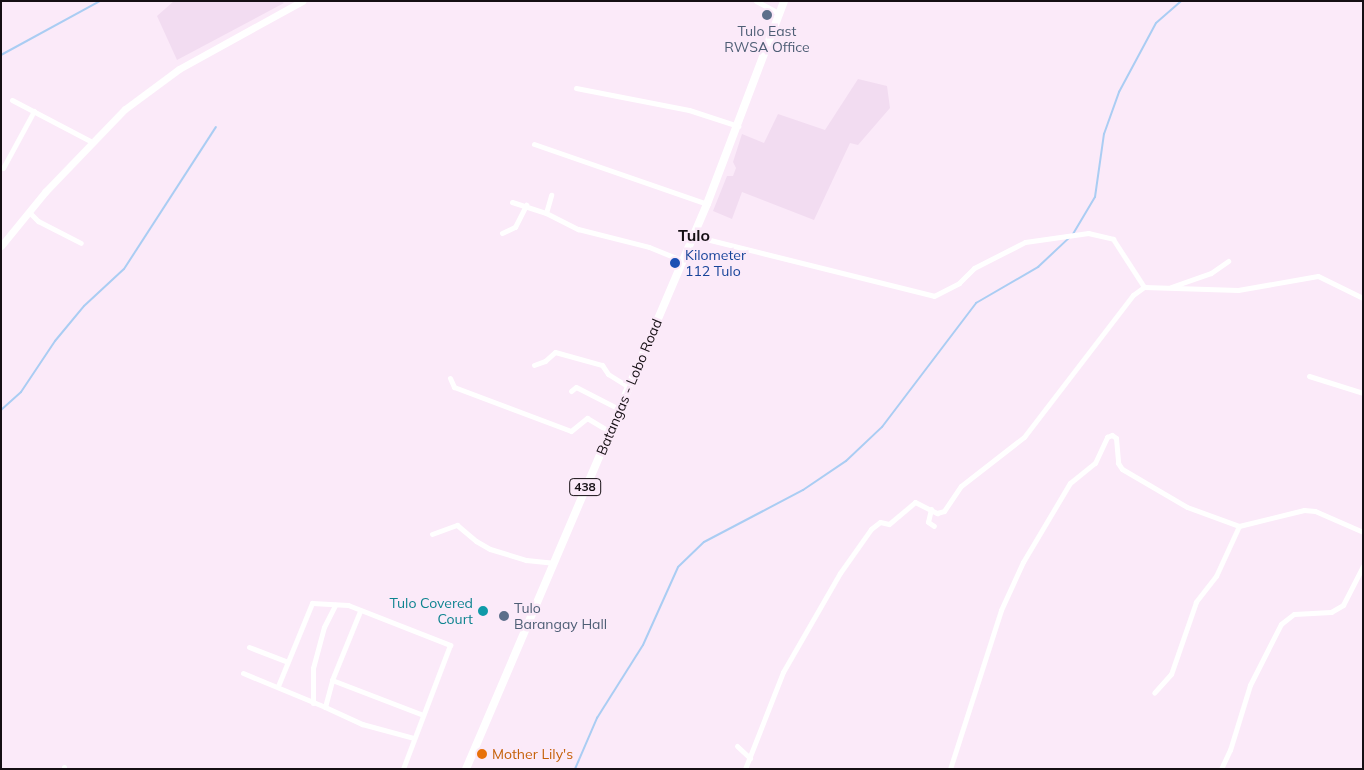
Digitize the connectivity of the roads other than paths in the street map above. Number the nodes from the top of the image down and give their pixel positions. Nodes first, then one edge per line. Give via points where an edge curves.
1 (302, 1) edge
2 (756, 1) edge
3 (784, 1) edge
4 (779, 13) junction
5 (576, 88) dead end
6 (12, 100) dead end
7 (34, 111) junction
8 (739, 126) junction
9 (92, 142) junction
10 (534, 144) dead end
11 (3, 168) dead end
12 (551, 196) dead end
13 (512, 202) dead end
14 (707, 204) junction
15 (526, 205) junction
16 (29, 212) junction
17 (546, 213) junction
18 (502, 233) dead end
19 (694, 236) junction
20 (81, 243) dead end
21 (1, 246) edge
22 (683, 261) junction
23 (1228, 261) dead end
24 (1144, 287) junction
25 (1170, 287) junction
26 (1363, 298) edge
27 (534, 366) dead end
28 (1309, 376) dead end
29 (450, 378) dead end
30 (629, 387) junction
31 (570, 391) dead end
32 (1363, 393) edge
33 (619, 409) junction
34 (609, 431) junction
35 (931, 509) junction
36 (934, 526) dead end
37 (1239, 526) junction
38 (1363, 532) edge
39 (432, 534) dead end
40 (553, 564) junction
41 (1363, 566) edge
42 (336, 604) junction
43 (360, 610) junction
44 (249, 647) dead end
45 (286, 661) junction
46 (243, 673) dead end
47 (332, 680) junction
48 (278, 686) junction
49 (1154, 693) dead end
50 (313, 703) junction
51 (325, 708) junction
52 (423, 715) junction
53 (414, 738) junction
54 (737, 746) dead end
55 (750, 758) junction
56 (403, 769) edge
57 (466, 769) edge
58 (745, 769) edge
59 (950, 769) edge
60 (1221, 769) edge

1 - 9 street via 179,69 125,108
2 - 4 street
3 - 4 main road, Batangas - Lobo Road / 438
4 - 8 main road, Batangas - Lobo Road / 438
5 - 8 street via 689,110
6 - 7 street
7 - 9 street
7 - 11 street
8 - 14 main road, Batangas - Lobo Road / 438
9 - 16 street
10 - 14 street
12 - 17 street
13 - 15 street
14 - 19 main road, Batangas - Lobo Road / 438
15 - 17 street
15 - 18 street via 515,227
16 - 20 street via 38,221
16 - 21 street
17 - 22 street via 578,229 642,244
19 - 22 main road, Batangas - Lobo Road / 438
19 - 24 street via 934,296 944,294 974,268 1021,243 1088,233 1113,239
22 - 30 main road, Batangas - Lobo Road / 438
23 - 25 street via 1211,273
24 - 25 street
24 - 35 street via 1125,303 1072,378 1024,437 962,486 944,511 937,513
25 - 26 street via 1238,290 1318,276
27 - 30 street via 555,352 602,365 608,374
28 - 32 street
29 - 34 street via 454,386 571,431 587,418
30 - 33 main road, Batangas - Lobo Road / 438
31 - 33 street via 576,387
33 - 34 main road, Batangas - Lobo Road / 438
34 - 40 main road, Batangas - Lobo Road / 438
35 - 36 street via 928,522
35 - 55 street via 915,502 889,524 880,522 871,529 840,573 783,672
37 - 38 street via 1304,510 1314,511
37 - 49 street via 1216,576 1196,602 1171,674
37 - 59 street via 1187,507 1122,469 1118,463 1116,438 1107,437 1095,463 1070,483 1022,562 1001,610
39 - 40 street via 457,525 490,548 526,560
40 - 57 main road, Batangas - Lobo Road / 438
41 - 60 street via 1343,605 1331,612 1294,614 1281,624 1250,685
42 - 43 street
42 - 45 street via 317,602 309,606
42 - 50 street via 324,626 313,668
43 - 47 street
43 - 52 street via 451,647
44 - 45 street
45 - 48 street
46 - 48 street
47 - 51 street
47 - 52 street
48 - 50 street
50 - 51 street
51 - 53 street via 362,724
52 - 53 street
53 - 56 street
54 - 55 street
55 - 58 street

